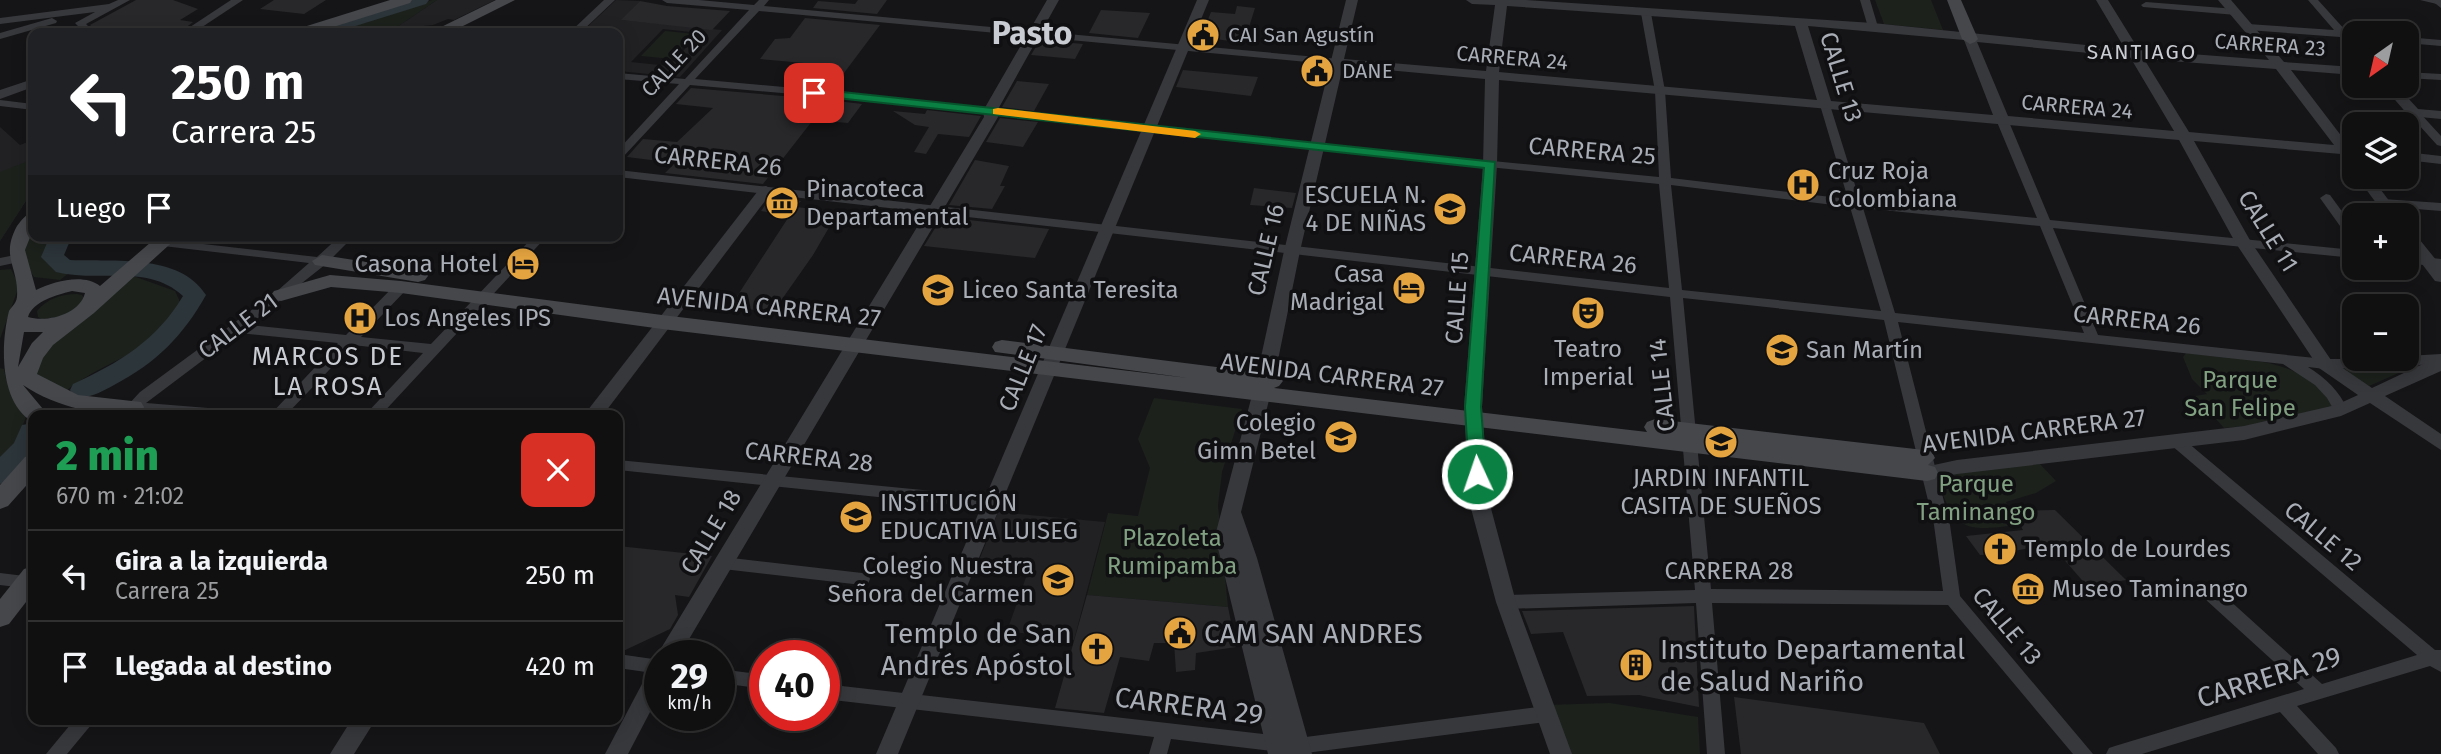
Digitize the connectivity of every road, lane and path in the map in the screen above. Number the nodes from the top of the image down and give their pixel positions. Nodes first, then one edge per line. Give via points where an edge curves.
1 (125, 0) edge
2 (238, 0) edge
3 (405, 0) edge
4 (508, 0) edge
5 (610, 0) edge
6 (667, 0) edge
7 (764, 0) edge
8 (1053, 0) edge
9 (1203, 0) edge
10 (1352, 0) edge
11 (1472, 0) edge
12 (1865, 0) edge
13 (1944, 0) edge
14 (1954, 0) edge
15 (2102, 0) edge
16 (2224, 0) edge
17 (2313, 0) edge
18 (2425, 0) edge
19 (1501, 1) edge
20 (2440, 2) edge
21 (2146, 5) dead end
22 (107, 7) junction
23 (93, 9) junction
24 (755, 9) junction
25 (2236, 12) junction
26 (1646, 13) junction
27 (33, 16) junction
28 (0, 21) edge
29 (1801, 23) junction
30 (0, 27) edge
31 (1873, 27) junction
32 (2248, 27) junction
33 (85, 28) edge
34 (194, 28) edge
35 (315, 28) edge
36 (448, 28) edge
37 (579, 28) edge
38 (1032, 33) junction
39 (2342, 34) joint
40 (0, 36) edge
41 (1966, 38) junction
42 (2419, 41) edge
43 (2441, 43) edge
44 (1185, 46) junction
45 (2136, 54) junction
46 (1339, 62) junction
47 (2280, 65) junction
48 (2342, 70) edge
49 (2419, 76) edge
50 (623, 77) edge
51 (2441, 77) edge
52 (1492, 78) junction
53 (687, 83) junction
54 (28, 85) edge
55 (1660, 91) junction
56 (0, 95) edge
57 (2401, 98) edge
58 (0, 103) edge
59 (1825, 105) junction
60 (28, 106) edge
61 (990, 111) junction
62 (2413, 112) edge
63 (2419, 113) edge
64 (2441, 115) edge
65 (2419, 119) edge
66 (2003, 122) junction
67 (1150, 130) junction
68 (2184, 136) junction
69 (2342, 141) edge
70 (2441, 143) edge
71 (1317, 148) junction
72 (2342, 149) edge
73 (623, 151) edge
74 (2419, 157) edge
75 (2441, 160) edge
76 (1490, 165) junction
77 (623, 174) edge
78 (1665, 181) junction
79 (2373, 189) edge
80 (766, 190) junction
81 (2326, 198) dead end
82 (2383, 203) edge
83 (1856, 204) junction
84 (2419, 206) edge
85 (935, 208) junction
86 (2441, 208) edge
87 (2342, 220) edge
88 (2043, 222) junction
89 (28, 226) edge
90 (1109, 228) junction
91 (163, 242) edge
92 (181, 242) edge
93 (344, 242) edge
94 (535, 242) edge
95 (2243, 242) junction
96 (2419, 245) edge
97 (1292, 251) junction
98 (2342, 253) edge
99 (8, 260) edge
100 (2436, 262) edge
101 (326, 271) junction
102 (1483, 272) junction
103 (2441, 277) edge
104 (401, 287) junction
105 (1675, 292) junction
106 (487, 293) junction
107 (281, 295) joint
108 (84, 310) junction
109 (22, 312) junction
110 (667, 316) junction
111 (1890, 317) junction
112 (238, 328) junction
113 (861, 338) junction
114 (2093, 338) junction
115 (350, 340) junction
116 (432, 349) junction
117 (2267, 356) junction
118 (2441, 359) edge
119 (1054, 360) junction
120 (2325, 364) junction
121 (2441, 365) edge
122 (1263, 387) junction
123 (2372, 397) junction
124 (30, 408) edge
125 (124, 410) edge
126 (132, 410) edge
127 (282, 410) edge
128 (377, 410) edge
129 (597, 410) edge
130 (2341, 410) junction
131 (1473, 413) junction
132 (1690, 438) junction
133 (2176, 441) junction
134 (2441, 443) edge
135 (623, 465) edge
136 (1926, 465) junction
137 (28, 469) edge
138 (773, 479) junction
139 (0, 500) edge
140 (994, 503) junction
141 (723, 563) junction
142 (0, 579) edge
143 (862, 579) dead end
144 (28, 580) edge
145 (28, 585) edge
146 (2211, 594) dead end
147 (1704, 596) junction
148 (1952, 598) junction
149 (1506, 602) junction
150 (0, 617) edge
151 (677, 640) edge
152 (2438, 659) edge
153 (623, 662) edge
154 (644, 666) edge
155 (2318, 691) junction
156 (840, 693) edge
157 (644, 700) edge
158 (2282, 702) junction
159 (909, 703) junction
160 (1546, 714) junction
161 (82, 725) edge
162 (361, 725) edge
163 (1165, 730) junction
164 (1288, 750) edge
165 (55, 754) edge
166 (341, 754) edge
167 (616, 754) edge
168 (887, 754) edge
169 (1158, 754) edge
170 (1561, 754) edge
171 (1716, 754) edge
172 (2084, 754) edge
173 (2115, 754) edge
174 (2330, 754) edge

1 - 22 street
2 - 34 street
3 - 35 main road
4 - 36 main road
5 - 37 street
6 - 24 street, CARRERA 24
7 - 24 street, CALLE 20
8 - 38 street, CALLE 18
9 - 44 street, CALLE 17
10 - 46 street, CALLE 16
11 - 19 street, CARRERA 23
12 - 31 street, CALLE 13
13 - 41 main road
14 - 41 main road
15 - 45 street, CALLE 11
16 - 25 street
17 - 39 street
18 - 20 street
19 - 26 street, CARRERA 23
19 - 52 street, CALLE 15
21 - 25 street
22 - 23 street
22 - 33 street via 80,23
23 - 27 street
23 - 40 street
24 - 38 street, CARRERA 24
24 - 53 street, CALLE 20
25 - 32 street
26 - 29 street, CARRERA 23
26 - 55 street, CALLE 14
27 - 28 street
27 - 30 street
29 - 31 street, CARRERA 23
29 - 59 street, CALLE 13
31 - 41 street, CARRERA 23
32 - 39 street
32 - 47 street
38 - 44 street, CARRERA 24
38 - 61 street, CALLE 18
41 - 45 street, CARRERA 23
41 - 66 street
42 - 43 street
44 - 46 street, CARRERA 24
44 - 67 street, CALLE 17
45 - 47 street, CARRERA 23
45 - 68 street, CALLE 11
46 - 52 street, CARRERA 24
46 - 71 street, CALLE 16
47 - 48 street, CARRERA 23
47 - 69 street
49 - 51 street
50 - 53 street, CARRERA 25
52 - 55 street, CARRERA 24
52 - 76 street, CALLE 15
53 - 61 street, CARRERA 25
53 - 73 street, CALLE 20
54 - 56 street
55 - 59 street, CARRERA 24
55 - 78 street, CALLE 14
57 - 62 street
58 - 60 street
59 - 66 street, CARRERA 24
59 - 83 street, CALLE 13
61 - 67 street, CARRERA 25
61 - 85 street, CALLE 18 via 991,117
63 - 64 street
65 - 70 street
66 - 68 street, CARRERA 24
66 - 88 street
67 - 71 street, CARRERA 25
67 - 90 street, CALLE 17
68 - 72 street, CARRERA 24
68 - 95 street, CALLE 11
71 - 76 street, CARRERA 25
71 - 97 street, CALLE 16
74 - 75 street
76 - 78 street, CARRERA 25
76 - 102 street, CALLE 15
77 - 80 street, CARRERA 26
78 - 83 street, CARRERA 25
78 - 105 street, CALLE 14
79 - 82 street
80 - 85 street, CARRERA 26
80 - 110 street
81 - 87 street
83 - 88 street, CARRERA 25
83 - 111 street, CALLE 13
84 - 86 street
85 - 90 street, CARRERA 26
85 - 113 street, CALLE 18
88 - 95 street, CARRERA 25
88 - 114 street
89 - 99 main road
90 - 97 street, CARRERA 26
90 - 119 street, CALLE 17
91 - 108 main road
92 - 101 street, AVENIDA CARRERA 27
93 - 101 street
94 - 106 street
95 - 98 street, CARRERA 25
95 - 120 street, CALLE 11
96 - 100 street
97 - 102 street, CARRERA 26
97 - 122 street, CALLE 16
99 - 109 main road via 28,286
100 - 103 street
101 - 104 main road, AVENIDA CARRERA 27
101 - 106 main road, AVENIDA CARRERA 27
101 - 107 main road, AVENIDA CARRERA 27
102 - 105 street, CARRERA 26
102 - 131 street, CALLE 15
104 - 106 main road, AVENIDA CARRERA 27
104 - 115 street
105 - 111 street, CARRERA 26
105 - 132 street, CALLE 14
106 - 110 main road, AVENIDA CARRERA 27
106 - 116 street
107 - 112 street, CALLE 21
108 - 109 main road via 42,326 24,324
108 - 109 main road via 95,292 83,285 46,292
108 - 125 main road via 42,343 29,360 26,376 72,402
109 - 124 main road via 4,369 6,379
110 - 113 main road, AVENIDA CARRERA 27
110 - 129 street
111 - 114 street, CARRERA 26
111 - 136 street, CALLE 13
112 - 115 street
112 - 126 street, CALLE 21 via 145,395
113 - 119 main road, AVENIDA CARRERA 27
113 - 138 street, CALLE 18
114 - 117 street, CARRERA 26
115 - 116 street
115 - 127 street
116 - 128 street
117 - 120 street, CARRERA 26
117 - 130 street via 2311,374 2328,388
118 - 120 street, CARRERA 26
119 - 122 main road, AVENIDA CARRERA 27
119 - 140 street, CALLE 17
120 - 123 street, CALLE 11
121 - 123 street, AVENIDA CARRERA 27
122 - 131 main road, AVENIDA CARRERA 27
122 - 164 street, CALLE 16 via 1225,536
123 - 130 street, AVENIDA CARRERA 27
123 - 134 street, CALLE 11
130 - 133 street, AVENIDA CARRERA 27 via 2244,433
131 - 132 main road, AVENIDA CARRERA 27
131 - 149 street, CALLE 15 via 1479,501
132 - 136 main road, AVENIDA CARRERA 27
132 - 147 street, CALLE 14
133 - 136 street, AVENIDA CARRERA 27 via 1957,467
133 - 152 street, CALLE 12
135 - 138 street, CARRERA 28
136 - 148 street, CALLE 13 via 1942,525
137 - 139 main road
138 - 140 street, CARRERA 28
138 - 141 street, CALLE 18
140 - 159 street, CALLE 17
141 - 143 street
141 - 151 street, CALLE 18
142 - 144 street
145 - 150 main road
146 - 155 street
147 - 148 street, CARRERA 28
147 - 149 street, CARRERA 28
147 - 171 street, CALLE 14
148 - 172 street, CALLE 13
149 - 160 street, CALLE 15
152 - 155 street, CARRERA 29
153 - 154 street
155 - 158 street, CARRERA 29
156 - 159 street, CARRERA 29
157 - 167 street
158 - 173 street, CARRERA 29
158 - 174 street
159 - 163 street, CARRERA 29
159 - 168 street, CALLE 17
160 - 164 street, CARRERA 29
160 - 170 street, CALLE 15
161 - 165 street
162 - 166 street
163 - 164 street, CARRERA 29
163 - 169 street

